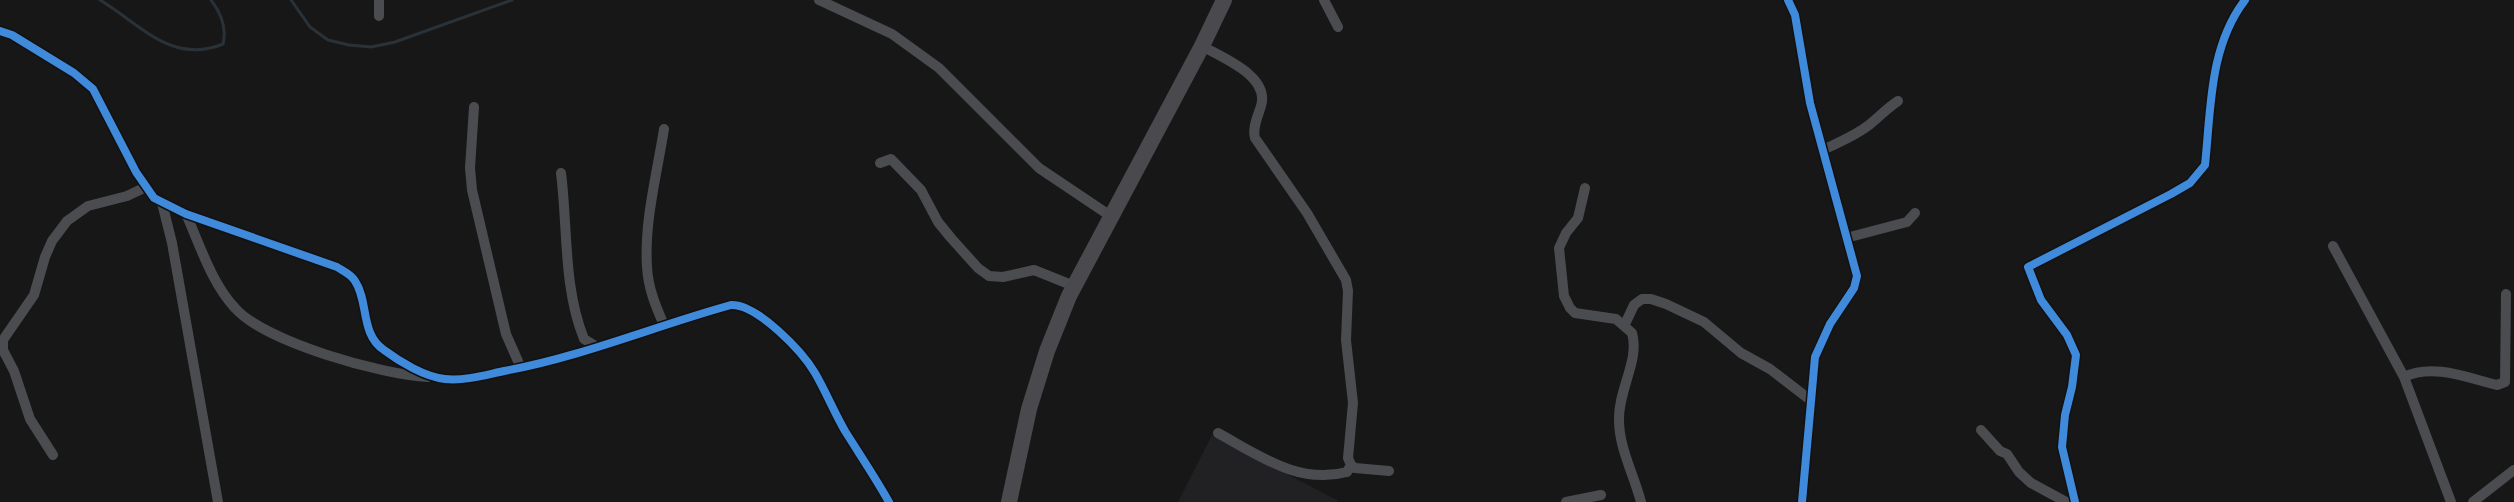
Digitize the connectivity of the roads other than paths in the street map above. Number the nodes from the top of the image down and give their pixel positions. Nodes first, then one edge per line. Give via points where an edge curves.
1 (379, 0) edge
2 (819, 0) edge
3 (1224, 0) edge
4 (1324, 0) edge
5 (1788, 0) edge
6 (2245, 0) edge
7 (379, 16) dead end
8 (1338, 27) dead end
9 (0, 31) edge
10 (1202, 46) junction
11 (1898, 101) dead end
12 (474, 107) dead end
13 (664, 129) dead end
14 (1823, 150) junction
15 (880, 163) dead end
16 (561, 173) dead end
17 (146, 187) junction
18 (1585, 188) dead end
19 (162, 203) junction
20 (1915, 213) dead end
21 (186, 214) junction
22 (1112, 217) junction
23 (1846, 238) junction
24 (2333, 246) dead end
25 (1074, 286) junction
26 (2506, 294) dead end
27 (1625, 324) junction
28 (664, 325) junction
29 (597, 347) junction
30 (520, 368) junction
31 (432, 377) junction
32 (2404, 377) junction
33 (1809, 399) junction
34 (1981, 430) dead end
35 (1218, 433) dead end
36 (53, 455) dead end
37 (1351, 465) junction
38 (2514, 470) edge
39 (1389, 471) dead end
40 (1601, 495) dead end
41 (218, 502) edge
42 (889, 502) edge
43 (1009, 502) edge
44 (1566, 502) edge
45 (1641, 502) edge
46 (1802, 502) edge
47 (2066, 502) edge
48 (2075, 502) edge
49 (2451, 502) edge
50 (2473, 502) edge

1 - 7 street
2 - 22 street via 892,34 939,68 1039,168
3 - 10 main road
4 - 8 street
5 - 14 street via 1795,15 1810,103
6 - 48 street via 2235,14 2214,73 2205,165 2198,176 2171,194 2028,267 2041,300 2067,335 2076,355 2062,447
9 - 17 street via 75,73 93,89
10 - 22 main road
10 - 37 street via 1242,69 1260,87 1263,99 1254,127 1256,138 1346,280 1346,351 1352,384 1348,458
11 - 14 street via 1845,141
12 - 30 street via 472,190 506,334
13 - 28 street via 647,238 646,270
14 - 23 street
15 - 25 street via 891,159 902,168 921,190 938,222 988,276 1004,277 1034,270
16 - 29 street via 572,289 585,339
17 - 19 street
17 - 36 street via 88,206 67,221 48,249 34,295 3,340 3,350 30,419
18 - 27 street via 1578,218 1559,248 1564,296 1575,313 1606,316
19 - 21 street
19 - 41 street
20 - 23 street via 1907,222
21 - 31 street via 349,274 357,285 375,344
21 - 31 street via 214,276 246,319 296,344 382,370
22 - 25 main road
23 - 33 street via 1857,276 1815,357
24 - 32 street
25 - 43 main road via 1033,397
26 - 32 street via 2505,382 2497,385 2432,371
27 - 33 street via 1634,305 1642,299 1666,304 1704,322 1741,353
27 - 45 street via 1632,333 1634,352 1622,389 1618,420
28 - 29 street
28 - 42 street via 740,305 772,325 814,371
29 - 30 street
30 - 31 street via 461,379
32 - 49 street
33 - 46 street
34 - 47 street via 2031,483
35 - 37 street via 1289,471 1335,475 1347,472
37 - 39 street
38 - 50 street
40 - 44 street

